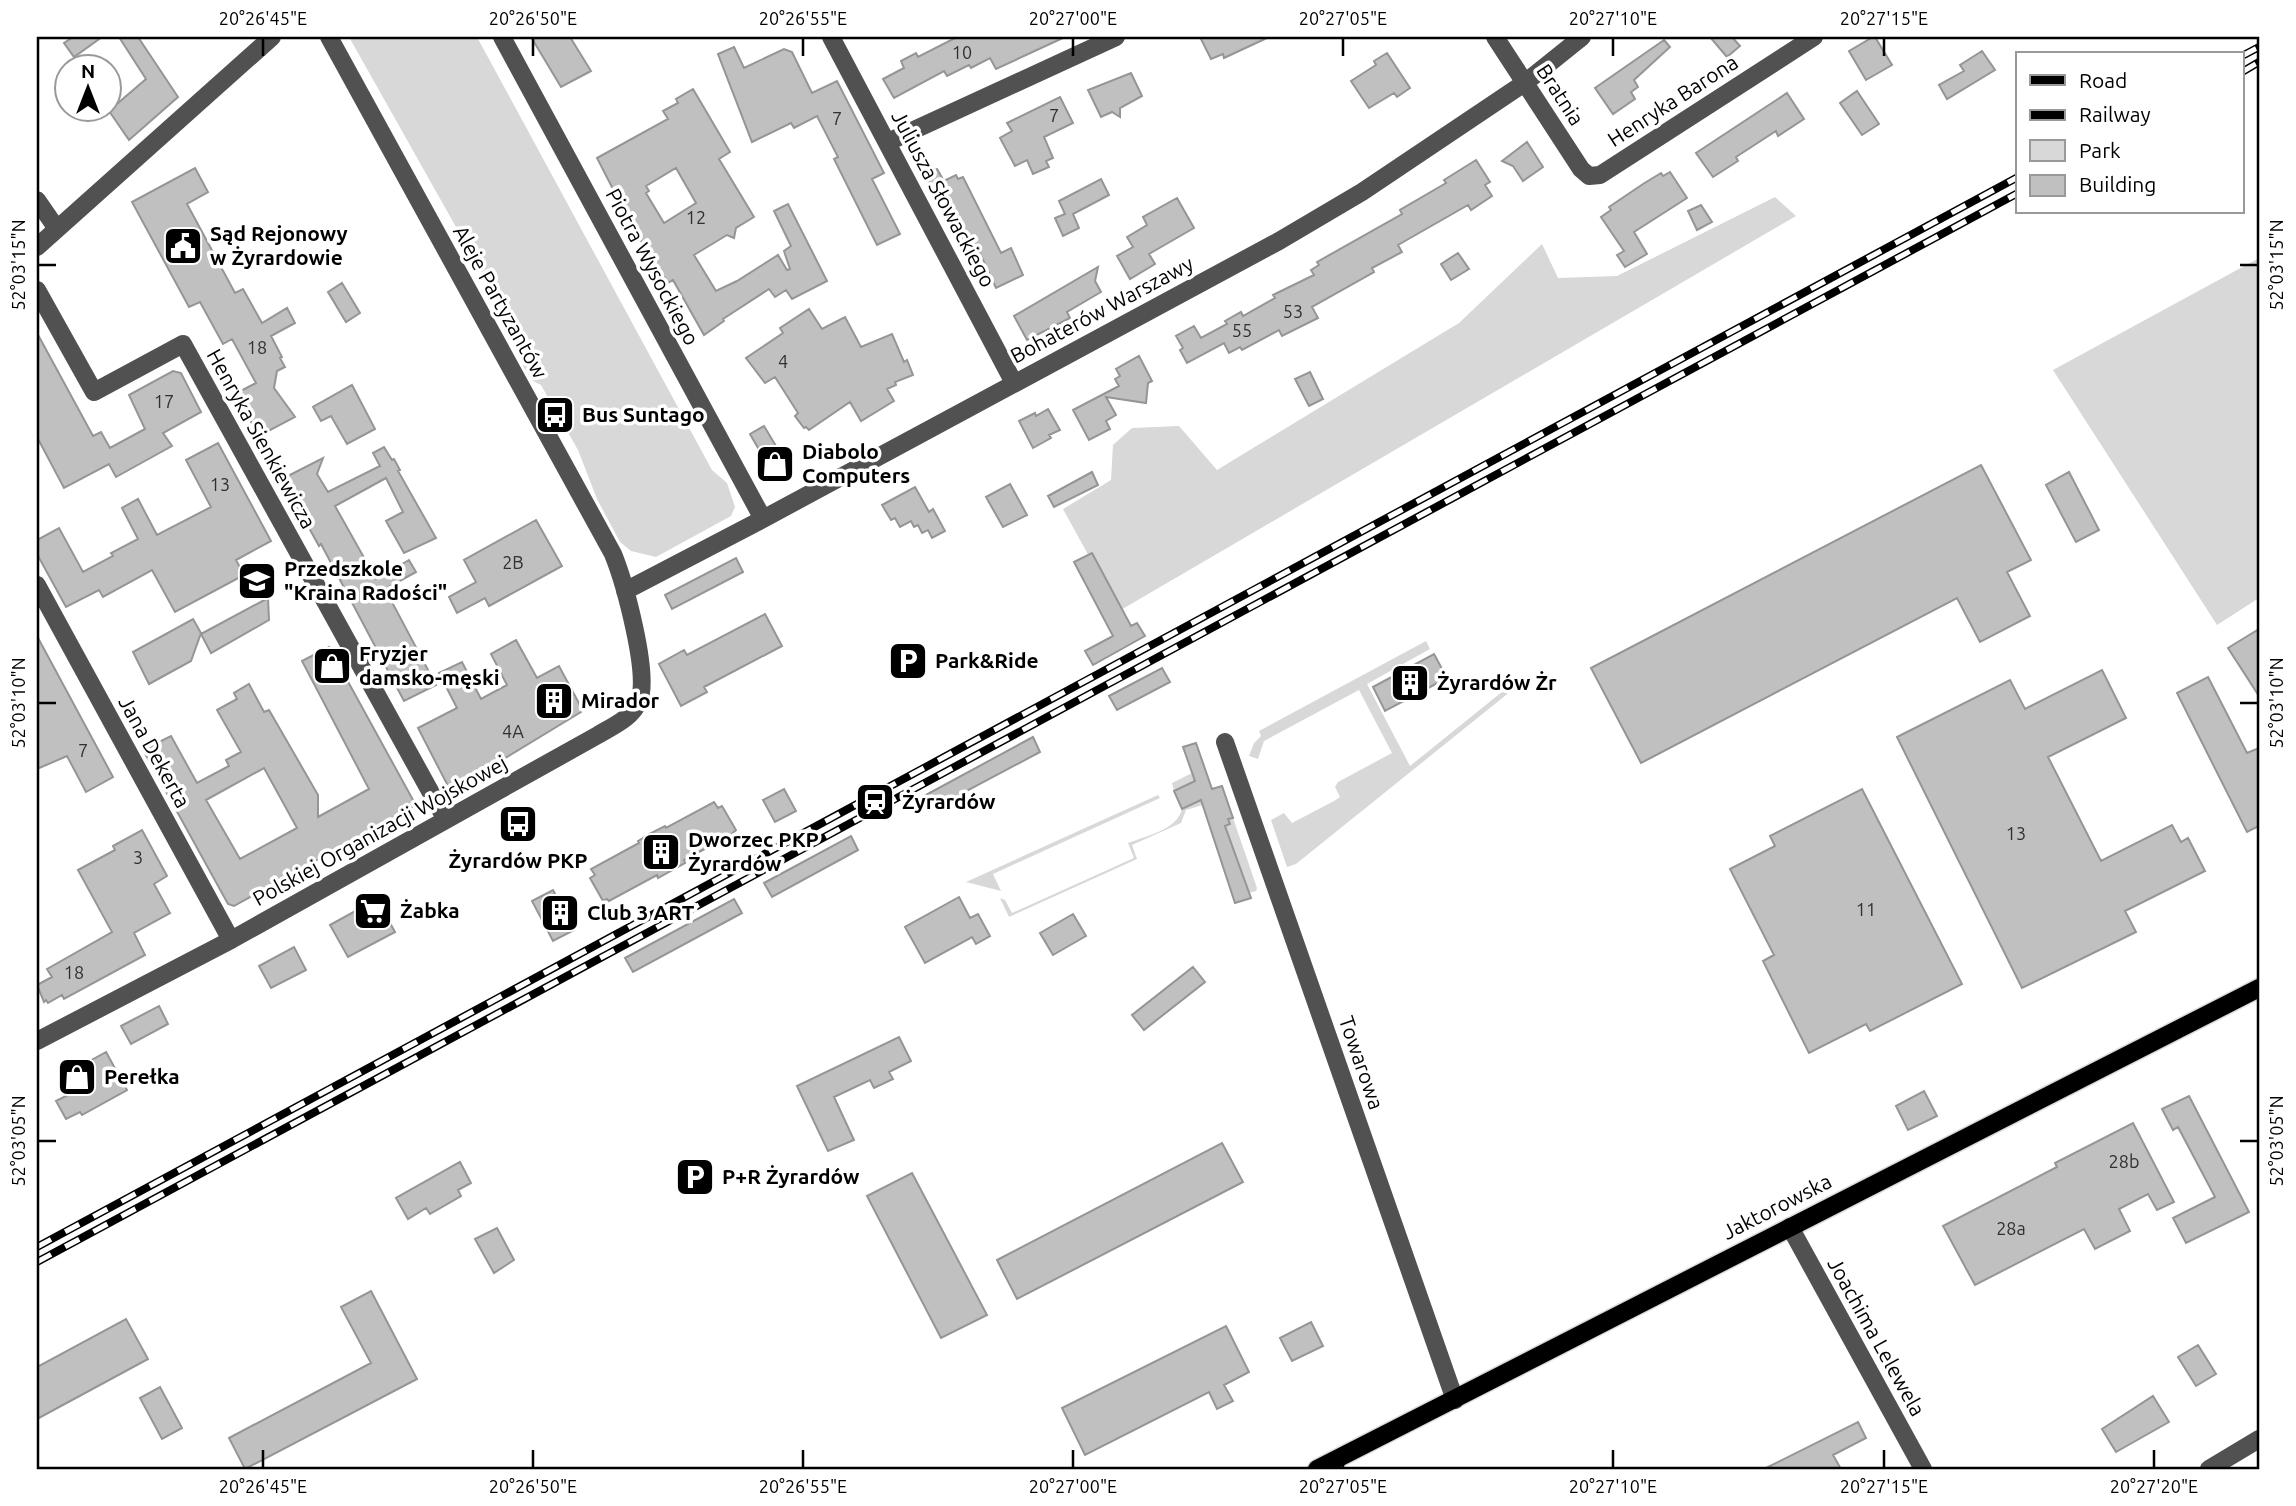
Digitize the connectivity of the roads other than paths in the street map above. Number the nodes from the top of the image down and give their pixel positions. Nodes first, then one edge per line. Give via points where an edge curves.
1 (272, 37) edge
2 (329, 37) edge
3 (502, 37) edge
4 (831, 37) edge
5 (1116, 37) edge
6 (1495, 37) edge
7 (1581, 37) edge
8 (1814, 37) edge
9 (1090, 42) edge
10 (1525, 82) junction
11 (888, 142) junction
12 (1589, 176) joint
13 (37, 200) edge
14 (57, 229) junction
15 (37, 246) edge
16 (37, 290) edge
17 (1014, 383) junction
18 (763, 519) junction
19 (37, 585) edge
20 (625, 591) junction
21 (1225, 742) dead end
22 (446, 820) junction
23 (231, 940) junction
24 (2259, 988) edge
25 (40, 1033) edge
26 (1790, 1227) junction
27 (1455, 1400) junction
28 (2259, 1439) edge
29 (1317, 1469) edge
30 (1923, 1469) edge
31 (2209, 1469) edge

1 - 14 street
2 - 20 street, Aleje Partyzantów via 612,554
3 - 18 street, Piotra Wysockiego
4 - 11 street, Juliusza Słowackiego
5 - 9 street
6 - 10 street, Bratnia
7 - 10 street, Bohaterów Warszawy
8 - 12 street, Henryka Barona via 1600,175
9 - 11 street
10 - 12 street, Bratnia
10 - 17 street, Bohaterów Warszawy via 1362,192 1279,241
11 - 17 street, Juliusza Słowackiego
13 - 14 street
14 - 15 street
16 - 22 street, Henryka Sienkiewicza via 94,392 183,344
17 - 18 street, Bohaterów Warszawy
18 - 20 street, Bohaterów Warszawy
19 - 23 street, Jana Dekerta
20 - 22 street, Polskiej Organizacji Wojskowej via 641,677 633,709 616,724
21 - 27 street, Towarowa
22 - 23 street, Polskiej Organizacji Wojskowej
23 - 25 street, Polskiej Organizacji Wojskowej
24 - 26 main road, Jaktorowska
26 - 27 main road, Jaktorowska
26 - 30 street, Joachima Lelewela
27 - 29 main road, Jaktorowska
28 - 31 street

